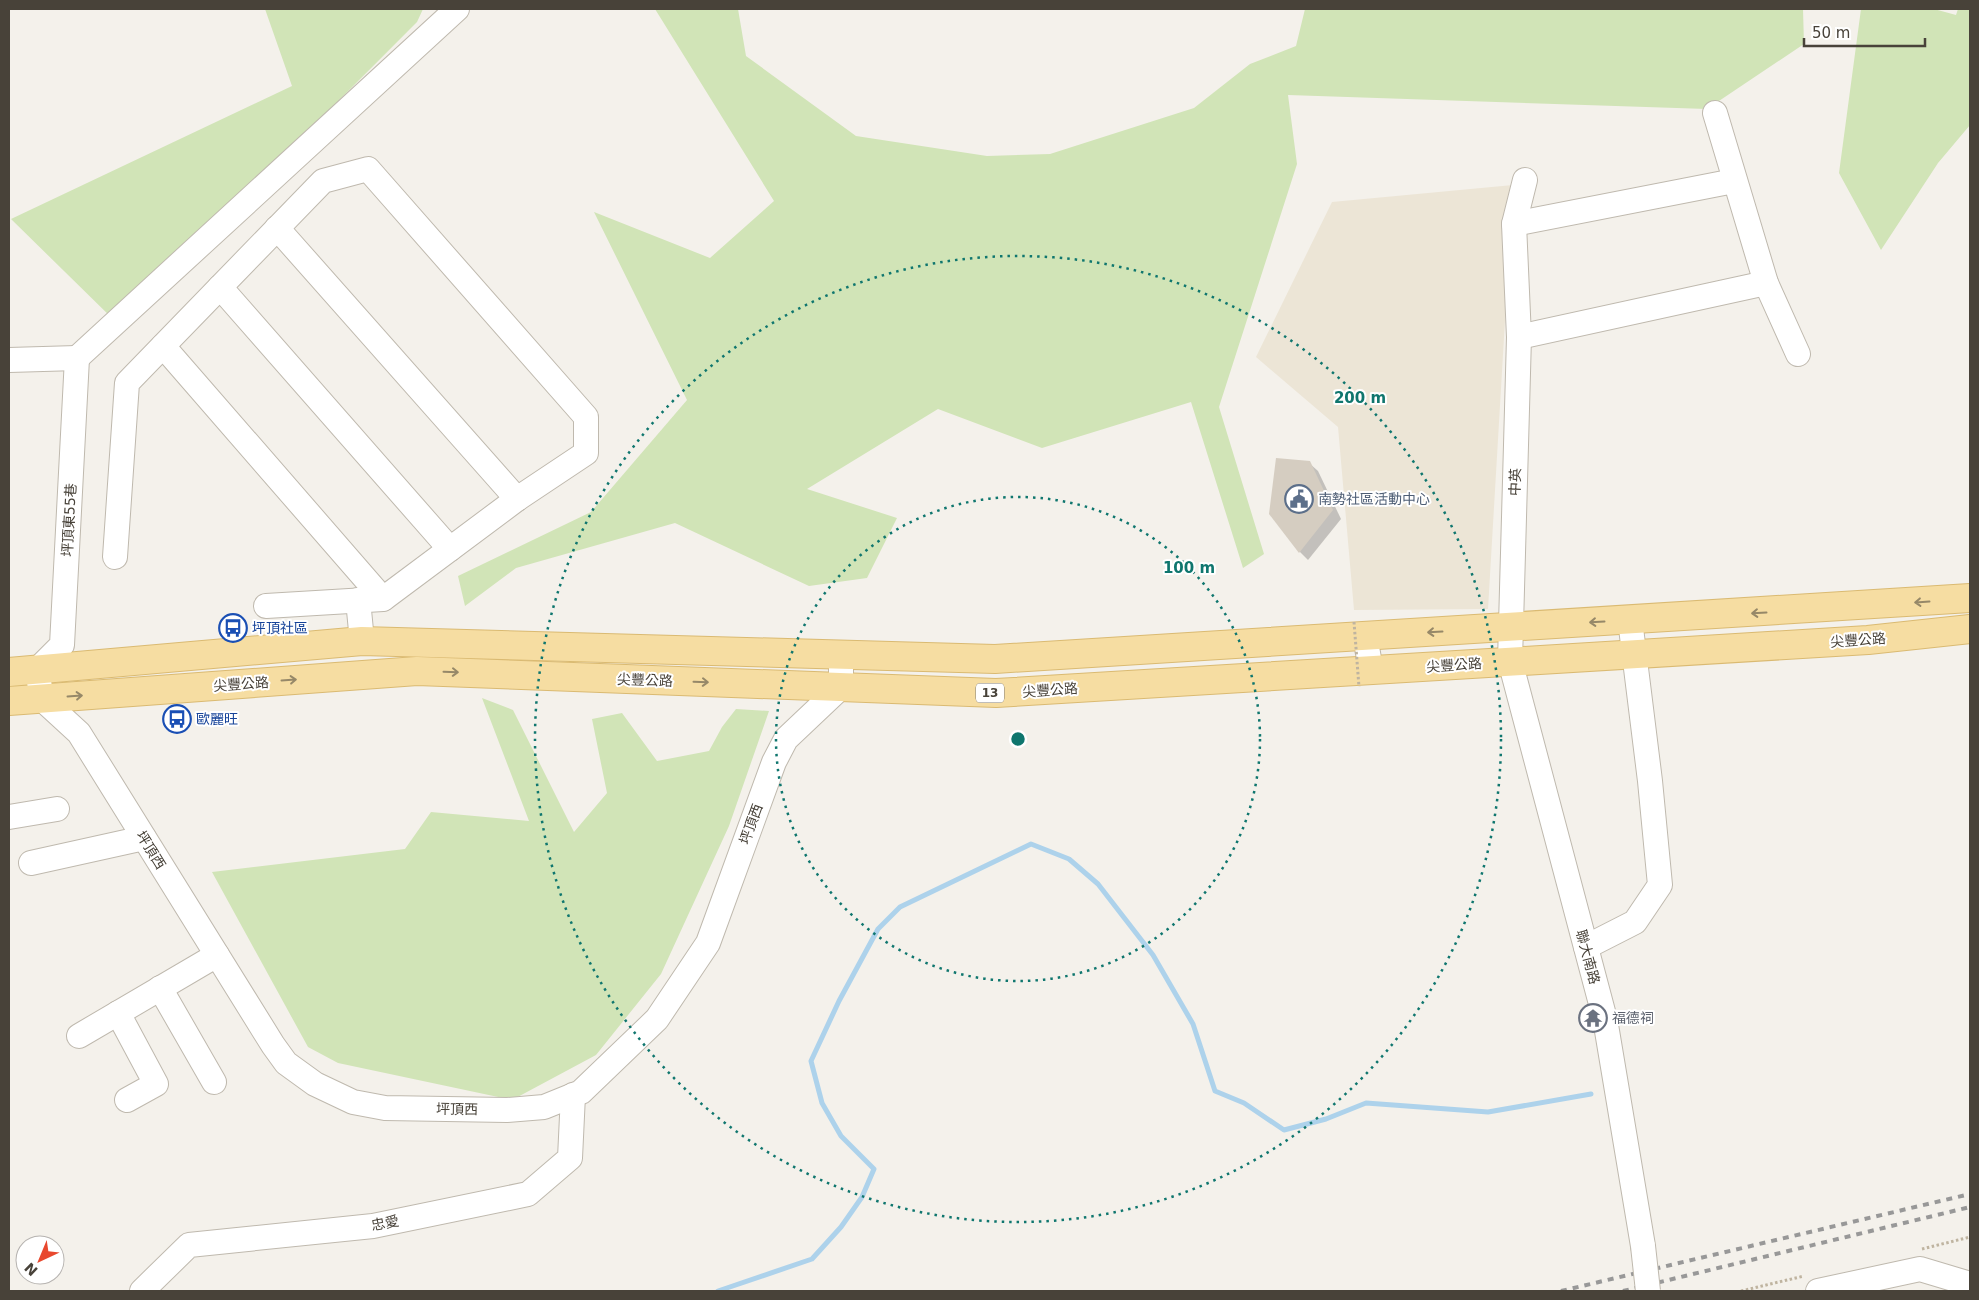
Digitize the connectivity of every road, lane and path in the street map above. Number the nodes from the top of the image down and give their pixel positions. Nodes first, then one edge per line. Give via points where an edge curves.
1 (457, 9) edge
2 (1715, 113) dead end
3 (1525, 180) dead end
4 (1734, 181) junction
5 (1514, 224) junction
6 (277, 228) junction
7 (1766, 283) junction
8 (220, 287) junction
9 (1519, 337) junction
10 (163, 346) junction
11 (1798, 354) dead end
12 (77, 358) junction
13 (9, 360) edge
14 (517, 499) junction
15 (450, 548) junction
16 (115, 557) dead end
17 (1970, 598) edge
18 (383, 599) junction
19 (358, 600) junction
20 (266, 606) dead end
21 (1630, 620) junction
22 (1511, 627) junction
23 (1360, 629) junction
24 (1970, 630) edge
25 (362, 641) junction
26 (841, 653) junction
27 (1635, 654) junction
28 (1510, 661) junction
29 (37, 670) junction
30 (9, 672) edge
31 (1365, 678) junction
32 (841, 687) junction
33 (42, 698) junction
34 (9, 701) edge
35 (57, 809) dead end
36 (9, 817) edge
37 (144, 838) junction
38 (31, 863) dead end
39 (1586, 947) junction
40 (216, 955) junction
41 (160, 988) junction
42 (118, 1013) junction
43 (79, 1036) dead end
44 (214, 1082) dead end
45 (573, 1095) junction
46 (128, 1100) dead end
47 (1970, 1284) edge
48 (142, 1291) edge
49 (1648, 1291) edge
50 (1818, 1291) edge

1 - 12 street
2 - 4 street
3 - 5 street, 中英
4 - 5 street
4 - 7 street
5 - 9 street, 中英
6 - 8 street
6 - 14 street
6 - 14 street via 323,181 368,169 586,417 586,453
7 - 9 street
7 - 11 street
8 - 10 street
8 - 15 street
9 - 22 street, 中英
10 - 16 street via 127,383
10 - 18 street
12 - 13 street
12 - 29 street, 坪頂東55巷 via 62,645
14 - 15 street
15 - 18 street
17 -> 21 main road
18 - 19 street
19 - 20 street
19 - 25 street
21 -> 22 main road
21 - 27 street
22 -> 23 main road
22 - 28 street, 聯大南路
23 - 26 main road via 995,659
23 - 31 street
23 - 31 path, bridge
24 - 27 main road, 尖豐公路 / 13 via 1868,640
25 - 26 main road
25 - 29 main road
26 - 32 street
27 - 28 main road, 尖豐公路 / 13
27 - 39 street via 1660,886 1635,922
28 - 31 main road, 尖豐公路 / 13
28 - 39 street, 聯大南路
29 - 30 main road
29 - 33 street
31 - 32 main road, 尖豐公路 / 13 via 996,693
33 -> 32 main road, 尖豐公路 / 13 via 417,671
32 - 45 street, 坪頂西 via 786,739 778,754 708,943 657,1020 582,1092
33 - 34 main road, 尖豐公路 / 13
33 - 37 street, 坪頂西 via 79,733
35 - 36 street
37 - 38 street
37 - 40 street, 坪頂西
39 - 49 street, 聯大南路, bridge via 1605,1019
40 - 41 street
40 - 45 street, 坪頂西 via 286,1063 316,1084 353,1102 385,1108 507,1110 544,1107
41 - 42 street
41 - 44 street
42 - 43 street
42 - 46 street via 156,1084
45 - 48 street, 忠愛 via 570,1158 528,1194 374,1226 189,1245
47 - 50 street via 1920,1269 1862,1272

